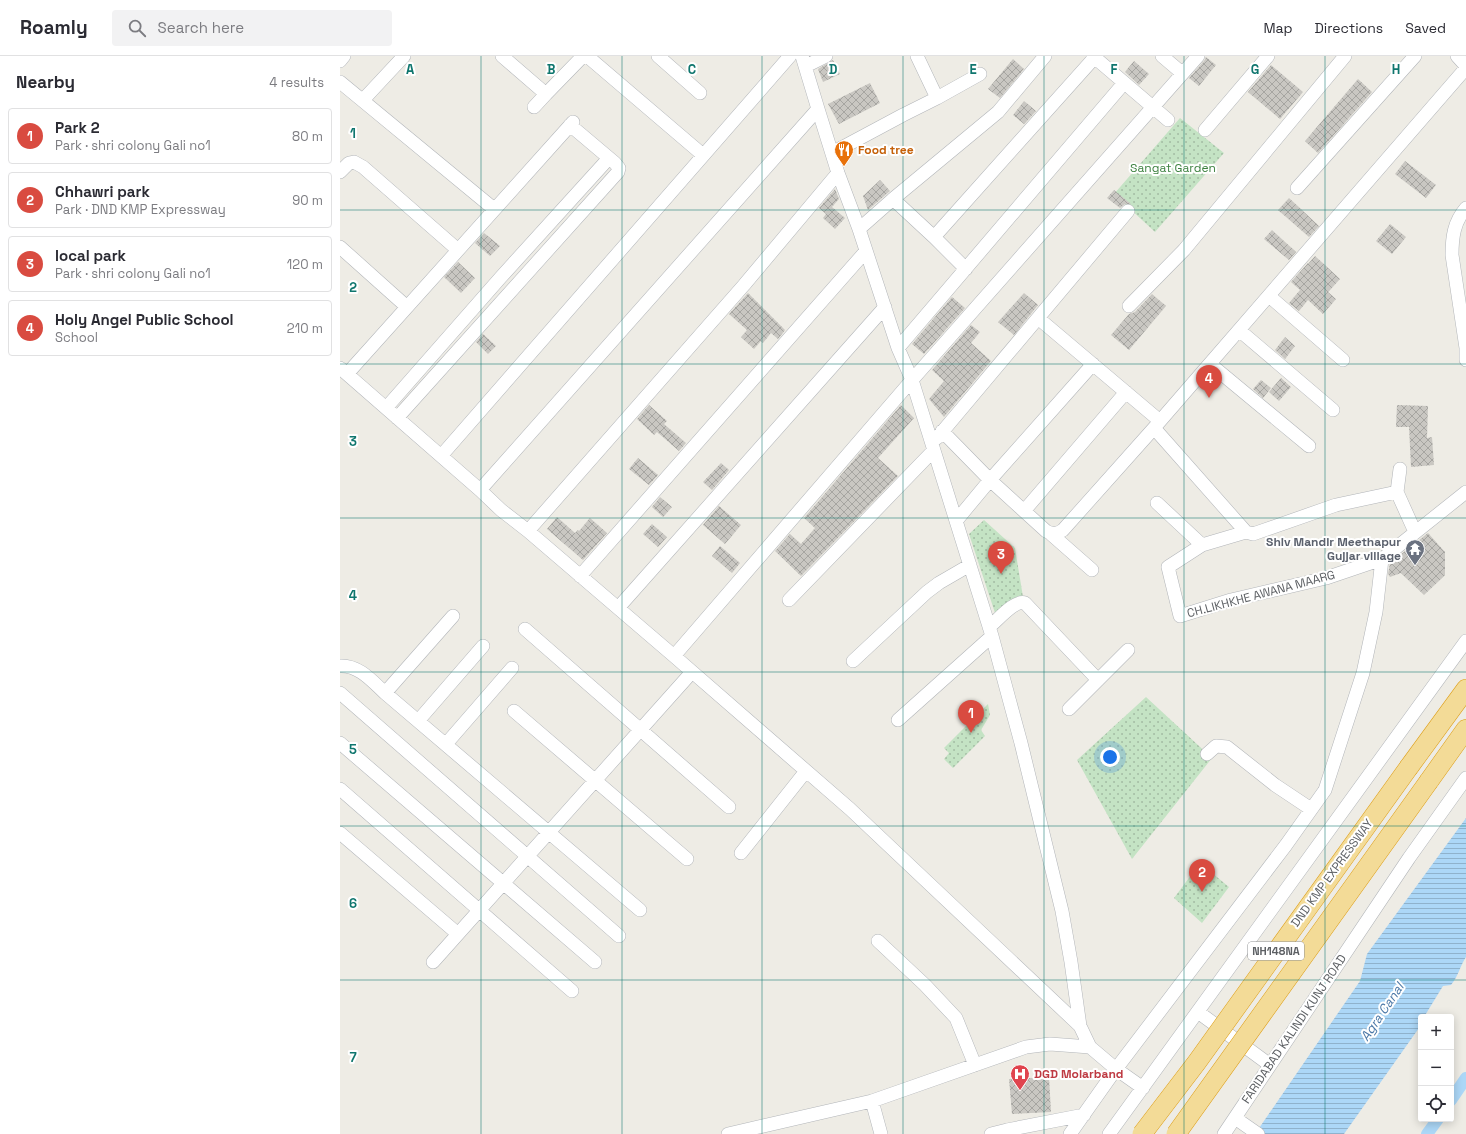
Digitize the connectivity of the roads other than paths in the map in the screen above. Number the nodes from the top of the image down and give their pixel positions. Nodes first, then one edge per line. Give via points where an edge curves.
1 (344, 56) edge
2 (404, 56) edge
3 (502, 56) edge
4 (583, 56) edge
5 (587, 56) edge
6 (658, 56) edge
7 (790, 56) edge
8 (826, 56) edge
9 (917, 56) edge
10 (1045, 56) edge
11 (1094, 56) edge
12 (1162, 56) edge
13 (1198, 56) edge
14 (1268, 56) edge
15 (1345, 56) edge
16 (1415, 56) edge
17 (1456, 56) edge
18 (340, 60) edge
19 (804, 61) edge
20 (1466, 67) edge
21 (980, 74) dead end
22 (1182, 74) junction
23 (340, 82) edge
24 (1124, 83) junction
25 (700, 93) dead end
26 (546, 94) junction
27 (937, 98) junction
28 (362, 100) junction
29 (534, 107) dead end
30 (1152, 107) junction
31 (818, 109) junction
32 (1168, 120) dead end
33 (1205, 130) dead end
34 (832, 153) junction
35 (703, 155) junction
36 (609, 158) junction
37 (343, 163) edge
38 (838, 173) junction
39 (1297, 188) dead end
40 (893, 199) junction
41 (1466, 208) edge
42 (494, 209) junction
43 (1128, 211) dead end
44 (859, 229) junction
45 (934, 237) junction
46 (340, 247) edge
47 (458, 250) junction
48 (866, 251) junction
49 (966, 269) junction
50 (1269, 296) junction
51 (1129, 306) dead end
52 (407, 307) junction
53 (885, 307) junction
54 (1038, 318) junction
55 (1239, 330) junction
56 (898, 348) junction
57 (1344, 360) dead end
58 (1466, 360) edge
59 (1093, 364) junction
60 (1210, 364) junction
61 (343, 373) edge
62 (912, 380) junction
63 (1126, 392) junction
64 (386, 408) junction
65 (1333, 410) dead end
66 (397, 418) junction
67 (1157, 425) junction
68 (942, 431) junction
69 (1309, 446) dead end
70 (933, 447) junction
71 (440, 456) junction
72 (1400, 469) dead end
73 (990, 480) junction
74 (480, 490) junction
75 (1397, 492) junction
76 (1466, 492) edge
77 (1157, 503) dead end
78 (1024, 511) junction
79 (956, 521) junction
80 (528, 531) junction
81 (1246, 532) junction
82 (1415, 532) junction
83 (1051, 534) junction
84 (1202, 545) junction
85 (1382, 559) junction
86 (970, 565) junction
87 (1092, 570) dead end
88 (580, 576) junction
89 (790, 600) dead end
90 (618, 608) junction
91 (453, 616) dead end
92 (525, 629) dead end
93 (990, 631) junction
94 (1466, 641) edge
95 (483, 646) dead end
96 (1128, 650) dead end
97 (674, 656) junction
98 (853, 661) dead end
99 (340, 666) edge
100 (512, 668) dead end
101 (692, 672) junction
102 (1098, 680) junction
103 (1466, 689) edge
104 (340, 693) edge
105 (385, 693) junction
106 (1069, 709) dead end
107 (514, 711) dead end
108 (898, 720) dead end
109 (418, 721) junction
110 (1466, 729) edge
111 (640, 730) junction
112 (340, 743) edge
113 (446, 744) junction
114 (1208, 754) dead end
115 (806, 771) junction
116 (1466, 778) edge
117 (595, 780) junction
118 (340, 789) edge
119 (728, 807) dead end
120 (1312, 809) junction
121 (549, 832) junction
122 (340, 833) edge
123 (741, 853) dead end
124 (527, 856) junction
125 (687, 859) dead end
126 (503, 883) junction
127 (479, 910) junction
128 (640, 910) dead end
129 (458, 934) junction
130 (619, 936) dead end
131 (878, 941) dead end
132 (433, 962) dead end
133 (595, 962) dead end
134 (572, 991) dead end
135 (1198, 1012) junction
136 (1080, 1026) junction
137 (1090, 1047) junction
138 (975, 1065) junction
139 (1270, 1065) junction
140 (1116, 1068) junction
141 (1143, 1088) junction
142 (872, 1101) junction
143 (1084, 1115) junction
144 (1240, 1121) junction
145 (728, 1134) edge
146 (881, 1134) edge
147 (991, 1134) edge
148 (1070, 1134) edge
149 (1109, 1134) edge
150 (1142, 1134) edge
151 (1176, 1134) edge
152 (1224, 1134) edge
153 (1258, 1134) edge

1 - 18 street
2 - 28 street
3 - 26 street
4 - 26 street
5 - 35 street
6 - 25 street
7 - 35 street
8 - 19 street
9 - 27 street
10 - 40 street via 998,112
11 - 24 street
11 - 45 street
12 - 22 street
13 - 22 street
14 - 33 street
15 - 51 street via 1184,250
16 - 39 street
17 - 20 street
19 - 31 street
20 - 50 street
21 - 27 street
22 - 30 street
23 - 28 street
24 - 30 street
24 - 49 street
26 - 29 street
27 - 34 street
28 - 42 street
30 - 32 street
30 - 62 street
31 - 34 street
31 - 74 street
34 - 38 street
35 - 71 street
36 - 42 street via 571,123
36 - 64 street
36 - 66 street via 619,168 618,172
37 - 47 street via 354,162 363,166
38 - 44 street
38 - 80 street via 744,285
40 - 44 street
40 - 45 street
41 - 58 street via 1456,224 1452,241
42 - 47 street
43 - 54 street
44 - 48 street
45 - 49 street
46 - 52 street
47 - 52 street
48 - 53 street
48 - 88 street
49 - 56 street
50 - 55 street
50 - 57 street
52 - 61 street
53 - 56 street
53 - 90 street
54 - 59 street
54 - 68 street
55 - 60 street
55 - 65 street
56 - 62 street
59 - 63 street
59 - 73 street
60 - 67 street
60 - 69 street
61 - 64 street
62 - 70 street
62 - 97 street
63 - 67 street
63 - 78 street
64 - 66 street
66 - 71 street
67 - 81 street
67 - 83 street via 1063,530
68 - 70 street
68 - 73 street
70 - 79 street
70 - 89 street
71 - 74 street
72 - 75 street
73 - 78 street
73 - 79 street
74 - 80 street
75 - 81 street, CH.LIKHKHE AWANA MAARG via 1336,505 1261,532
75 - 82 street
76 - 82 street
77 - 84 street
78 - 83 street
79 - 86 street
80 - 88 street
81 - 84 street, CH.LIKHKHE AWANA MAARG
82 - 85 street
83 - 87 street
84 - 85 street, CH.LIKHKHE AWANA MAARG via 1168,567 1180,616 1230,600 1326,578
85 - 120 street via 1376,612 1363,673 1325,790
86 - 93 street
86 - 98 street via 927,592
88 - 90 street
90 - 97 street
91 - 105 street
92 - 111 street
93 - 102 street via 1015,604 1025,603
93 - 108 street
93 - 136 street via 1021,743 1058,897
94 - 135 street
95 - 109 street
96 - 102 street
97 - 101 street
99 - 105 street via 355,668 364,673
100 - 113 street
101 - 111 street
101 - 115 street
102 - 106 street
103 - 150 highway, DND KMP EXPRESSWAY / NH148NA, bridge via 1197,1062
104 - 124 street
105 - 109 street
107 - 117 street
109 - 113 street
110 - 151 highway, DND KMP EXPRESSWAY / NH148NA, bridge
111 - 117 street
111 - 119 street
112 - 126 street
113 - 121 street
114 - 120 street via 1216,746 1227,747 1275,785
115 - 123 street
115 - 136 street
116 - 139 street, FARIDABAD KALINDI KUNJ ROAD
117 - 121 street
117 - 125 street
118 - 127 street
120 - 140 street
121 - 124 street
121 - 128 street
122 - 129 street
124 - 126 street
124 - 130 street
126 - 127 street
126 - 133 street
127 - 129 street
127 - 134 street
129 - 132 street
131 - 138 street via 956,1018
135 - 139 street
135 - 141 street
136 - 137 street
137 - 138 street via 1050,1044 1026,1047
137 - 140 street
138 - 142 street
139 - 144 street, FARIDABAD KALINDI KUNJ ROAD
140 - 141 street
140 - 143 street
141 - 149 street
142 - 145 street
142 - 146 street
143 - 147 street
143 - 148 street
144 - 152 street, FARIDABAD KALINDI KUNJ ROAD
144 - 153 street

